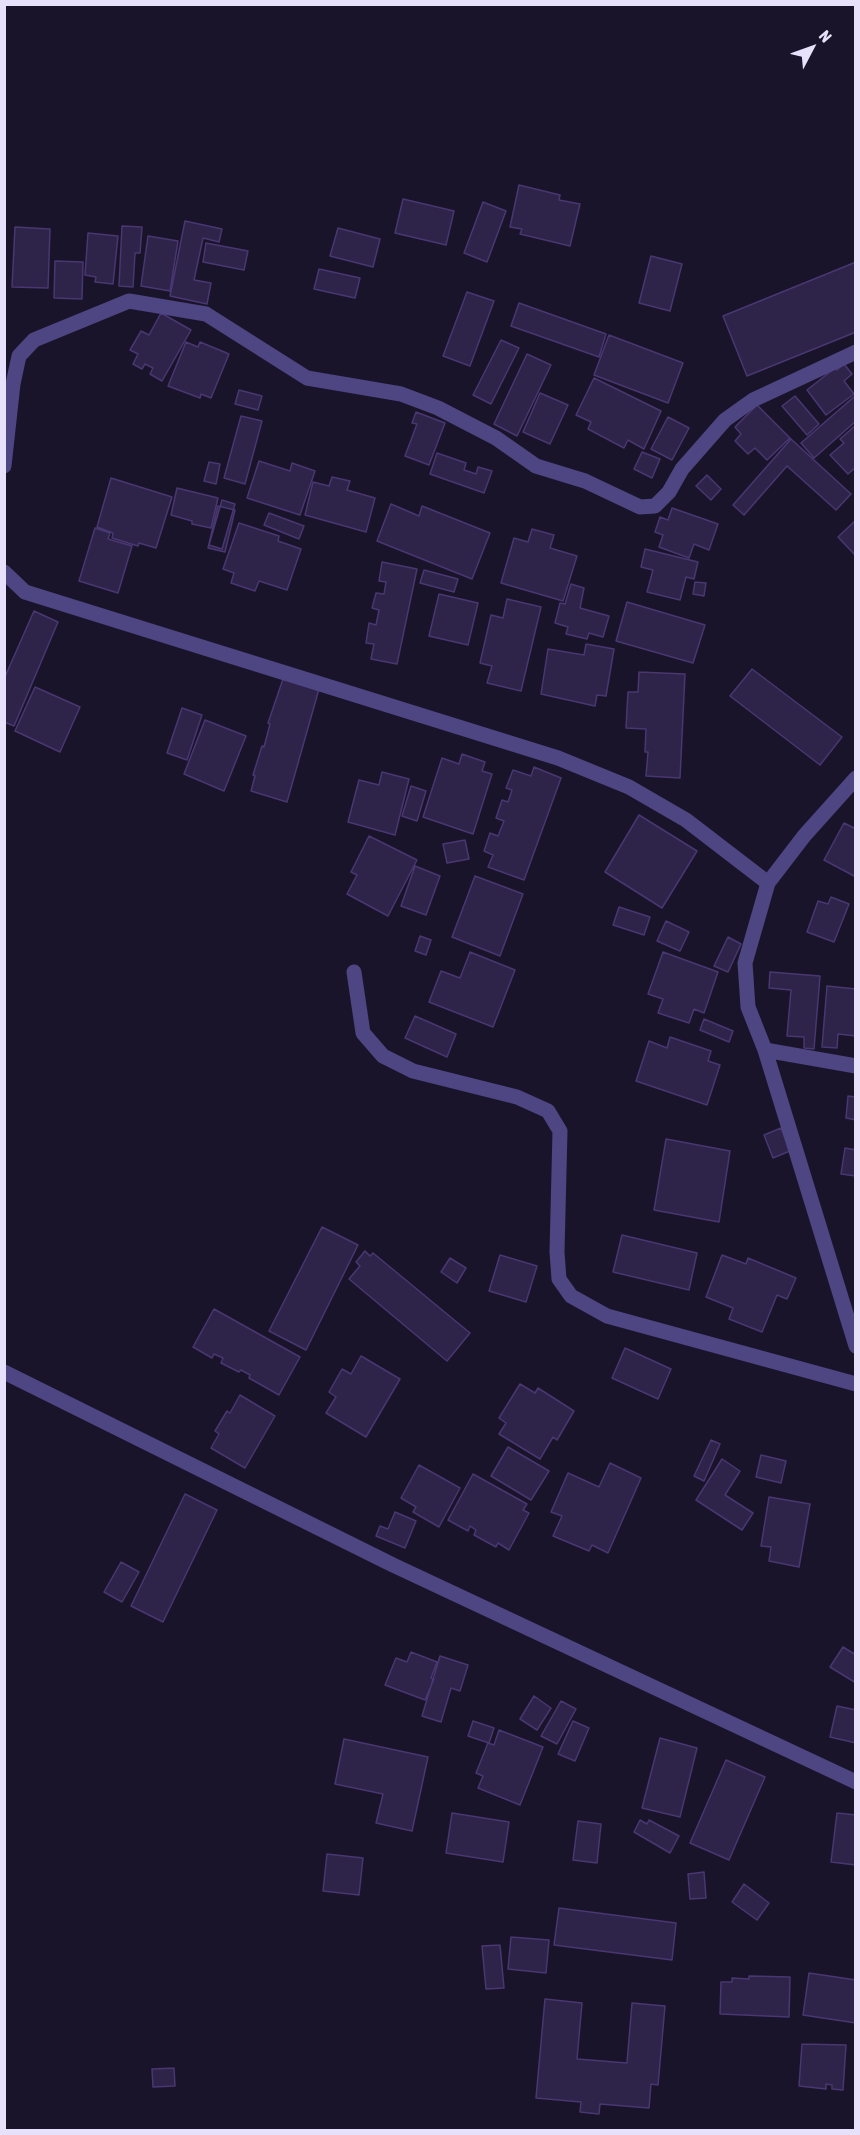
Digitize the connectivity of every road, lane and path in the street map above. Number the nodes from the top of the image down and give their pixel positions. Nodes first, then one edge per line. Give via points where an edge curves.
1 (855, 352) edge
2 (4, 466) edge
3 (4, 572) edge
4 (855, 778) edge
5 (768, 883) junction
6 (354, 972) dead end
7 (765, 1050) junction
8 (855, 1066) edge
9 (855, 1346) edge
10 (4, 1372) edge
11 (855, 1384) edge
12 (855, 1782) edge

1 - 2 street via 753,400 725,420 682,469 669,492 655,506 640,507 585,481 536,466 496,438 438,408 401,394 307,378 206,314 129,301 34,340 19,357
3 - 5 street via 25,592 558,758 629,787 686,820
4 - 5 street
5 - 7 street via 745,963 748,1007
6 - 11 street via 363,1034 383,1056 413,1071 517,1097 549,1111 560,1131 556,1252 559,1280 571,1296 607,1316
7 - 8 street
7 - 9 street
10 - 12 street via 393,1565

